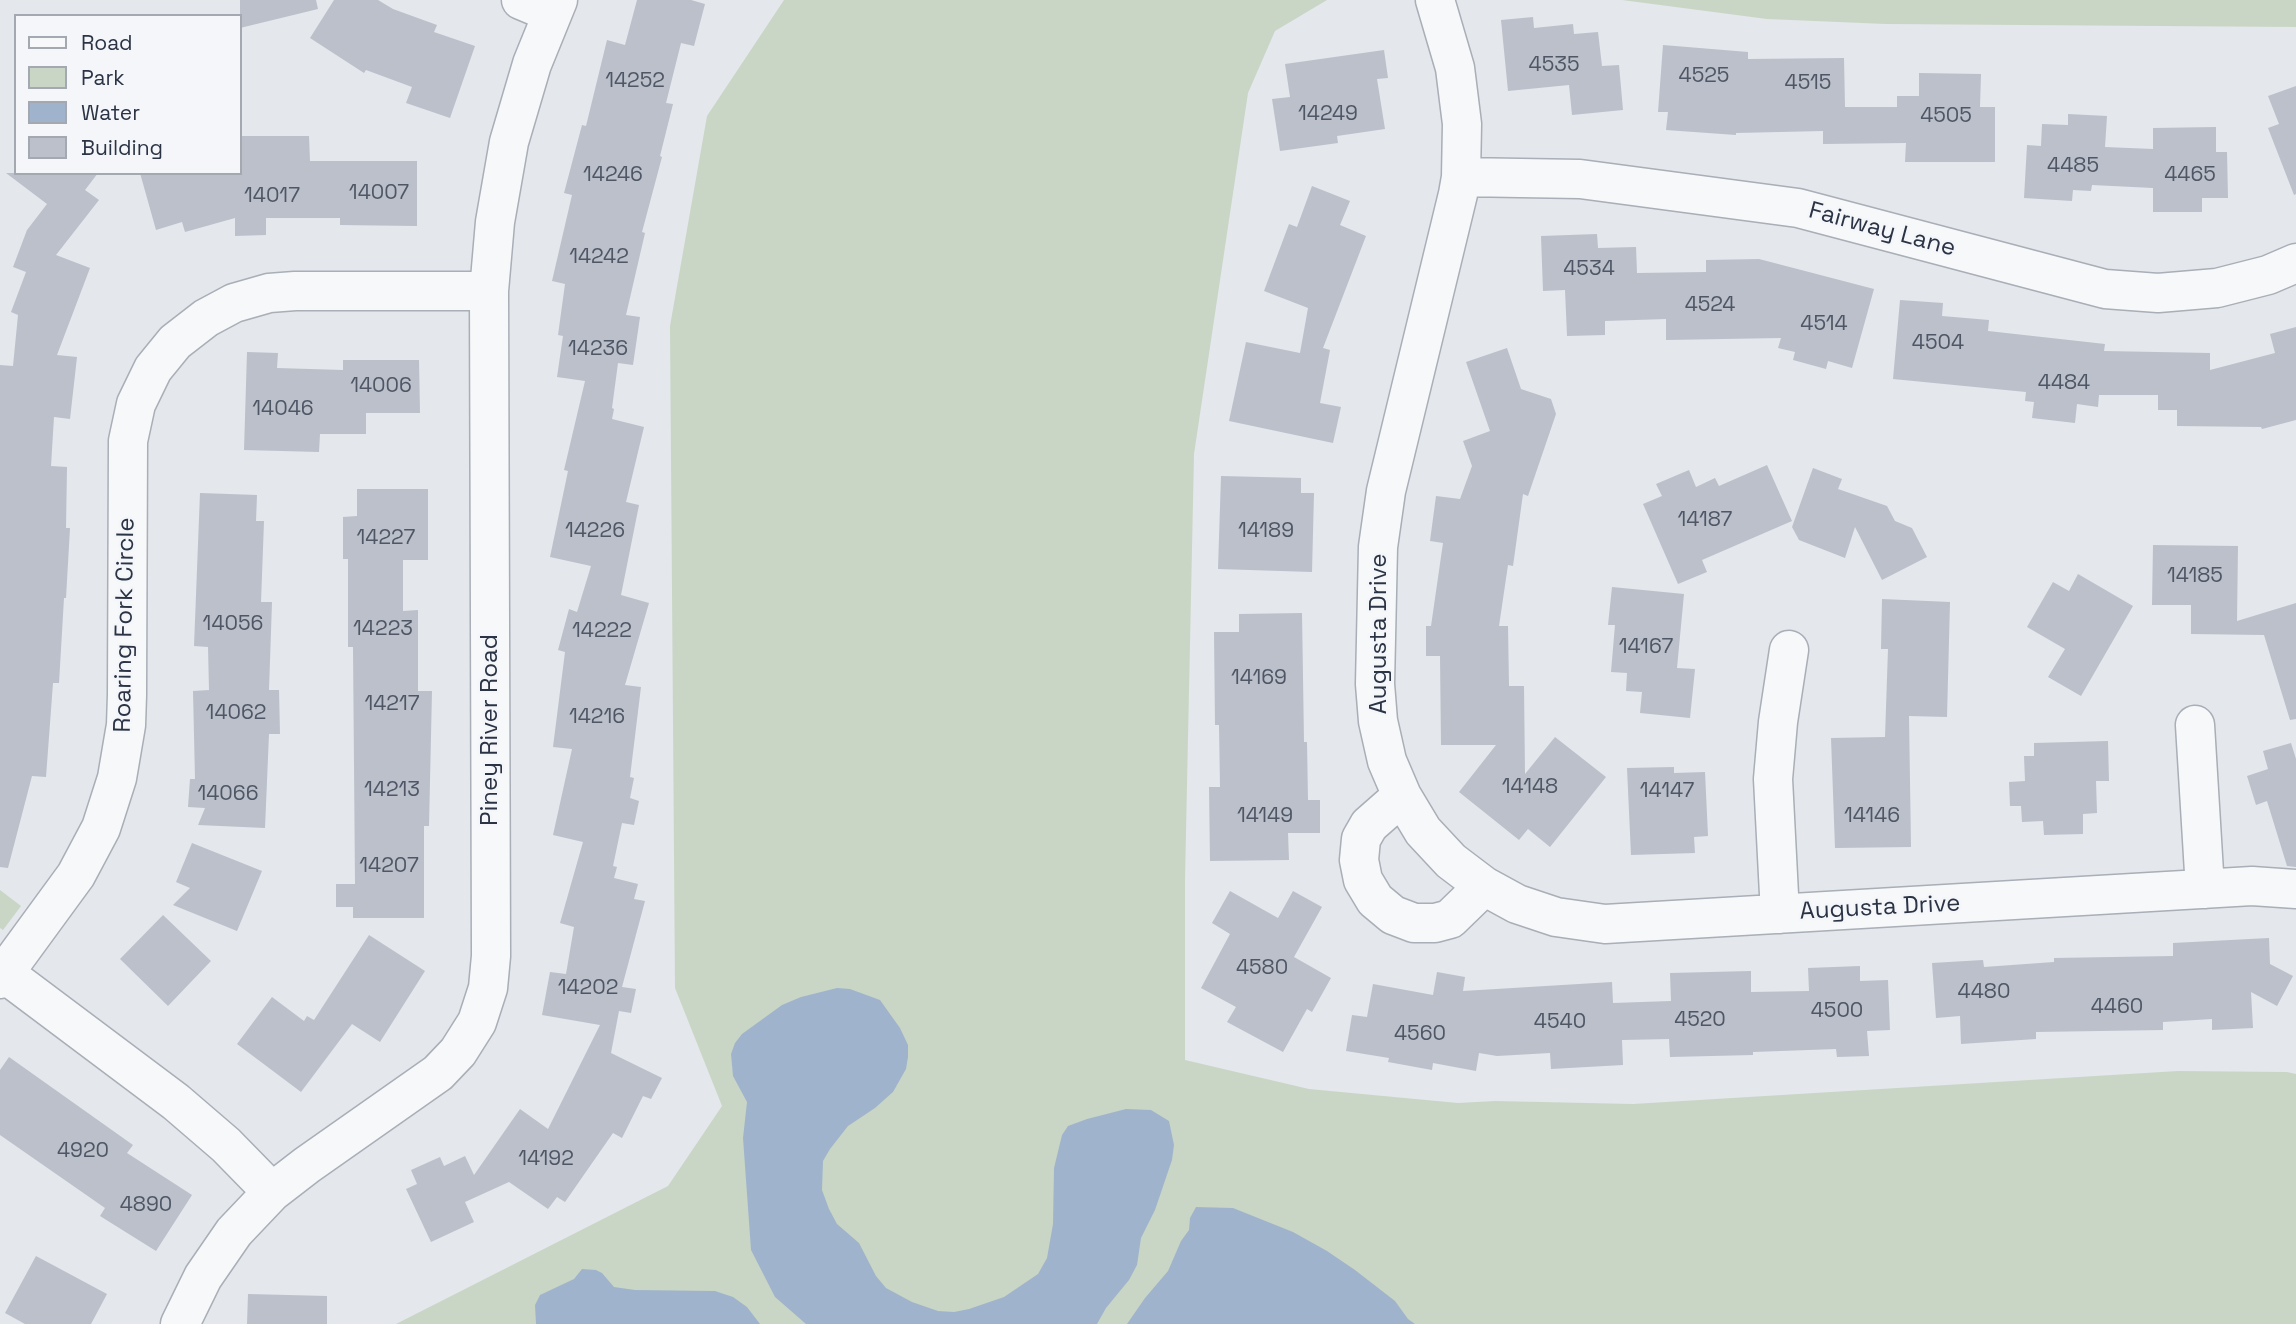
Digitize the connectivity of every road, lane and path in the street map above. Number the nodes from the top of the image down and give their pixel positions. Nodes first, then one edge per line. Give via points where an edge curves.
1 (1435, 0) edge
2 (544, 4) edge
3 (1461, 177) junction
4 (2296, 263) edge
5 (489, 291) junction
6 (1789, 650) dead end
7 (2195, 725) dead end
8 (1402, 796) junction
9 (1484, 886) junction
10 (2205, 889) junction
11 (2296, 889) edge
12 (1780, 914) junction
13 (1, 974) edge
14 (272, 1192) junction
15 (180, 1324) edge

1 - 3 street, Augusta Drive via 1455,68 1462,124
2 - 5 street, Piney River Road via 509,142
3 - 4 street, Fairway Lane via 1580,179 1798,208 2105,289 2158,293 2217,288
3 - 8 street, Augusta Drive via 1378,547 1377,721
5 - 13 street, Roaring Fork Circle via 269,293 175,328 136,404 128,441 127,695 117,778 101,828 76,875
5 - 14 street, Piney River Road via 488,988 477,1022 438,1073
6 - 12 street via 1773,779
7 - 10 street
8 - 9 street, Augusta Drive via 1451,861
8 - 9 street via 1369,825 1361,839 1363,880 1375,900 1393,915 1414,923 1436,923 1450,919
9 - 12 street, Augusta Drive via 1556,917 1605,924
10 - 11 street, Augusta Drive
10 - 12 street, Augusta Drive
13 - 14 street via 176,1102
14 - 15 street, Piney River Road via 234,1232 202,1277

